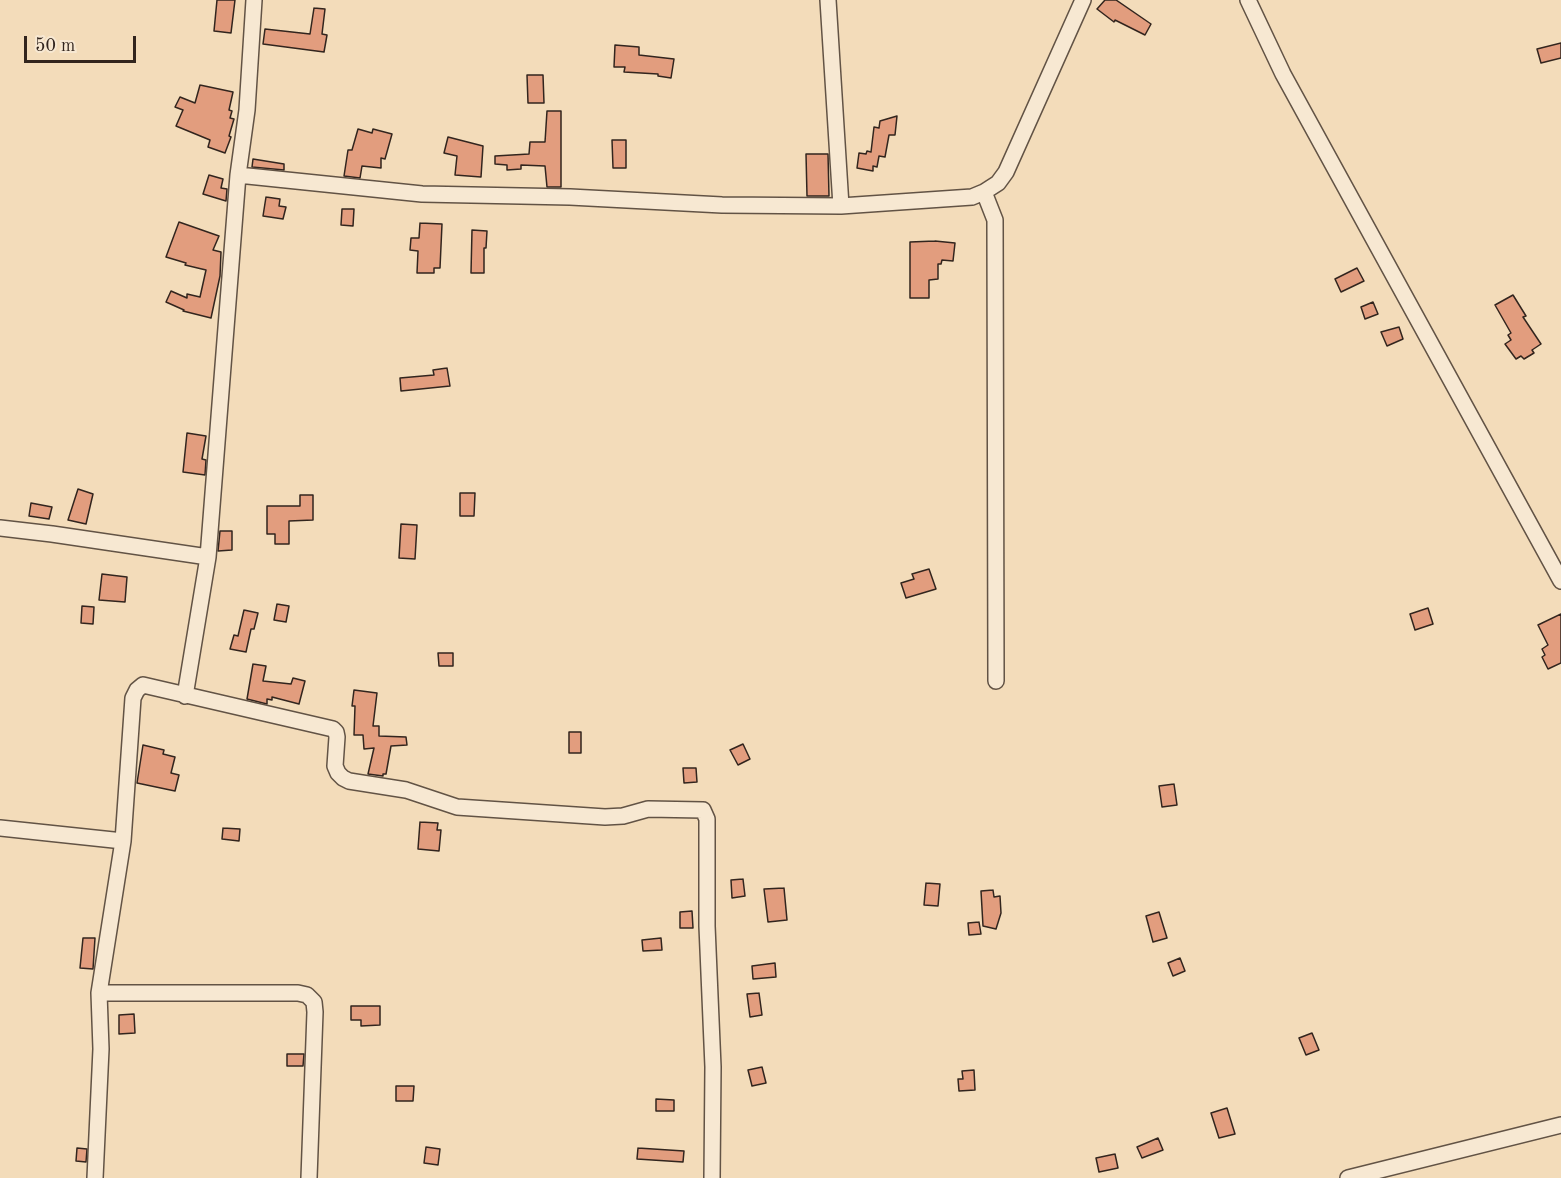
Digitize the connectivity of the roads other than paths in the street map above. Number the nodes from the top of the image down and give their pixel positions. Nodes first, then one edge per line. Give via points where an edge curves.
1 (254, 0) edge
2 (828, 0) edge
3 (1083, 0) edge
4 (1248, 0) edge
5 (238, 175) junction
6 (984, 192) junction
7 (841, 206) junction
8 (0, 528) edge
9 (208, 556) junction
10 (1561, 581) edge
11 (996, 681) dead end
12 (185, 696) junction
13 (0, 828) edge
14 (123, 841) junction
15 (99, 993) junction
16 (1561, 1125) edge
17 (95, 1178) edge
18 (309, 1178) edge
19 (712, 1178) edge
20 (1348, 1178) edge

1 - 5 street via 247,110
2 - 7 street
3 - 6 street via 1006,172
4 - 10 street via 1282,74
5 - 7 street via 422,194
5 - 9 street
6 - 7 street via 972,197
6 - 11 street via 995,220
8 - 9 street
9 - 12 street
12 - 14 street via 143,685 137,690
12 - 19 street via 333,729 337,737 335,766 343,778 406,790 457,807 605,817 648,809 705,812
13 - 14 street
14 - 15 street
15 - 17 street via 101,1049
15 - 18 street via 307,995 314,1002 315,1012
16 - 20 street

